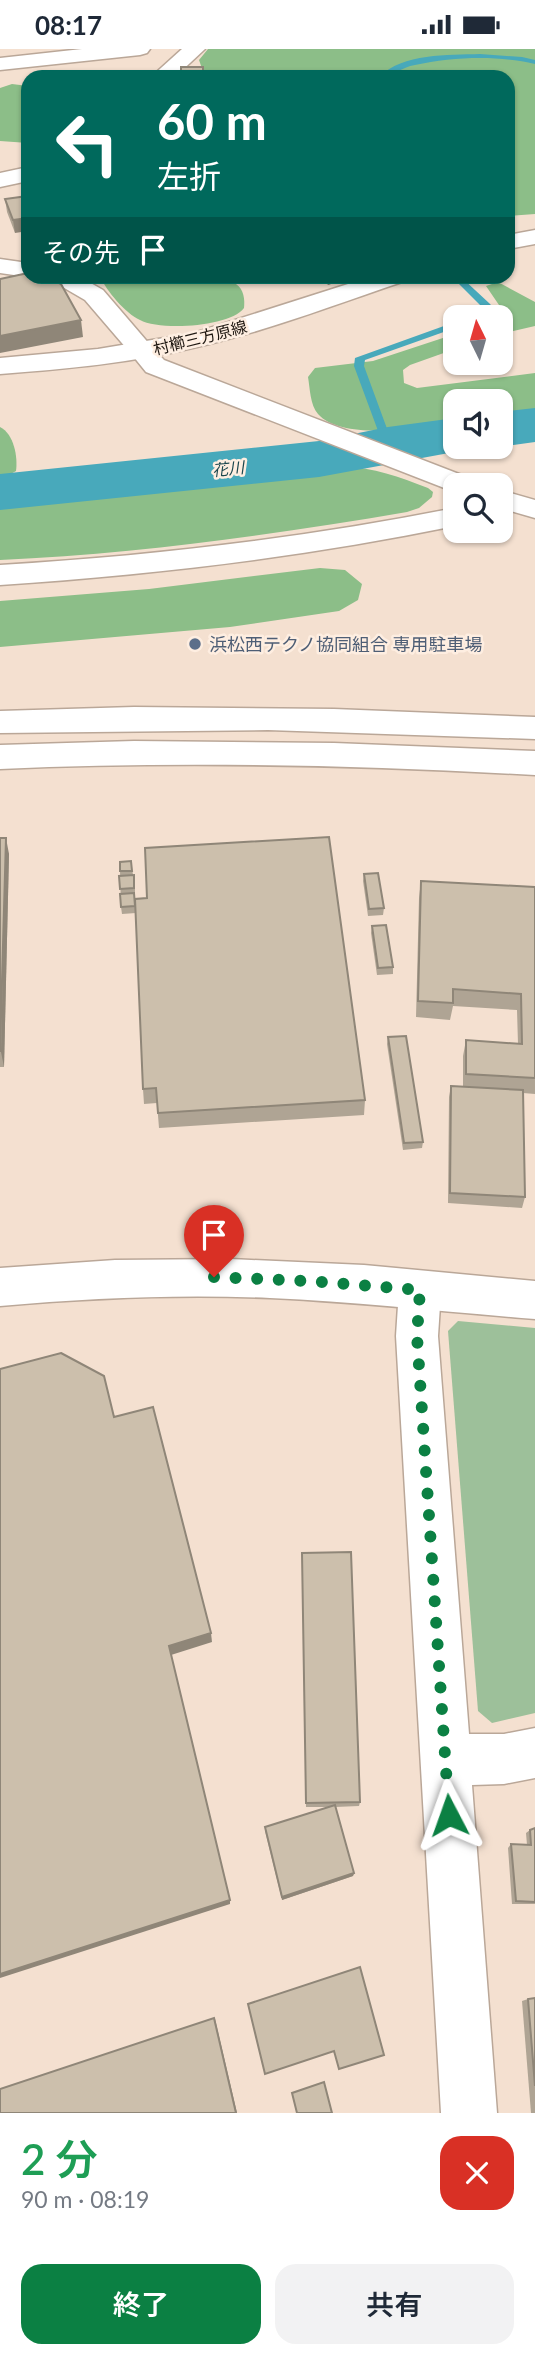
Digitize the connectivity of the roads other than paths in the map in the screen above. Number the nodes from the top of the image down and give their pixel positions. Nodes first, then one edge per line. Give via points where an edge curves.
1 (139, 49) edge
2 (186, 50) edge
3 (0, 64) edge
4 (168, 70) edge
5 (21, 176) edge
6 (0, 180) edge
7 (535, 237) edge
8 (515, 241) edge
9 (0, 266) edge
10 (21, 268) edge
11 (78, 284) edge
12 (372, 284) edge
13 (142, 351) junction
14 (0, 366) edge
15 (443, 478) edge
16 (513, 503) edge
17 (535, 509) edge
18 (443, 520) edge
19 (0, 575) edge
20 (0, 722) edge
21 (535, 728) edge
22 (0, 757) edge
23 (535, 763) edge
24 (0, 1287) edge
25 (420, 1290) junction
26 (535, 1300) edge
27 (535, 1753) edge
28 (446, 1761) junction
29 (469, 2113) edge

1 - 3 street
2 - 4 street
5 - 6 street
7 - 8 street
9 - 10 street
11 - 13 street via 94,295
12 - 13 street, 村櫛三方原線 via 231,331
13 - 14 street, 村櫛三方原線
13 - 15 street via 155,366
16 - 17 street
18 - 19 street via 238,553
20 - 21 street via 306,719
22 - 23 street via 235,753
24 - 25 street via 214,1277
25 - 26 street
25 - 28 street via 417,1336
27 - 28 street
28 - 29 street

